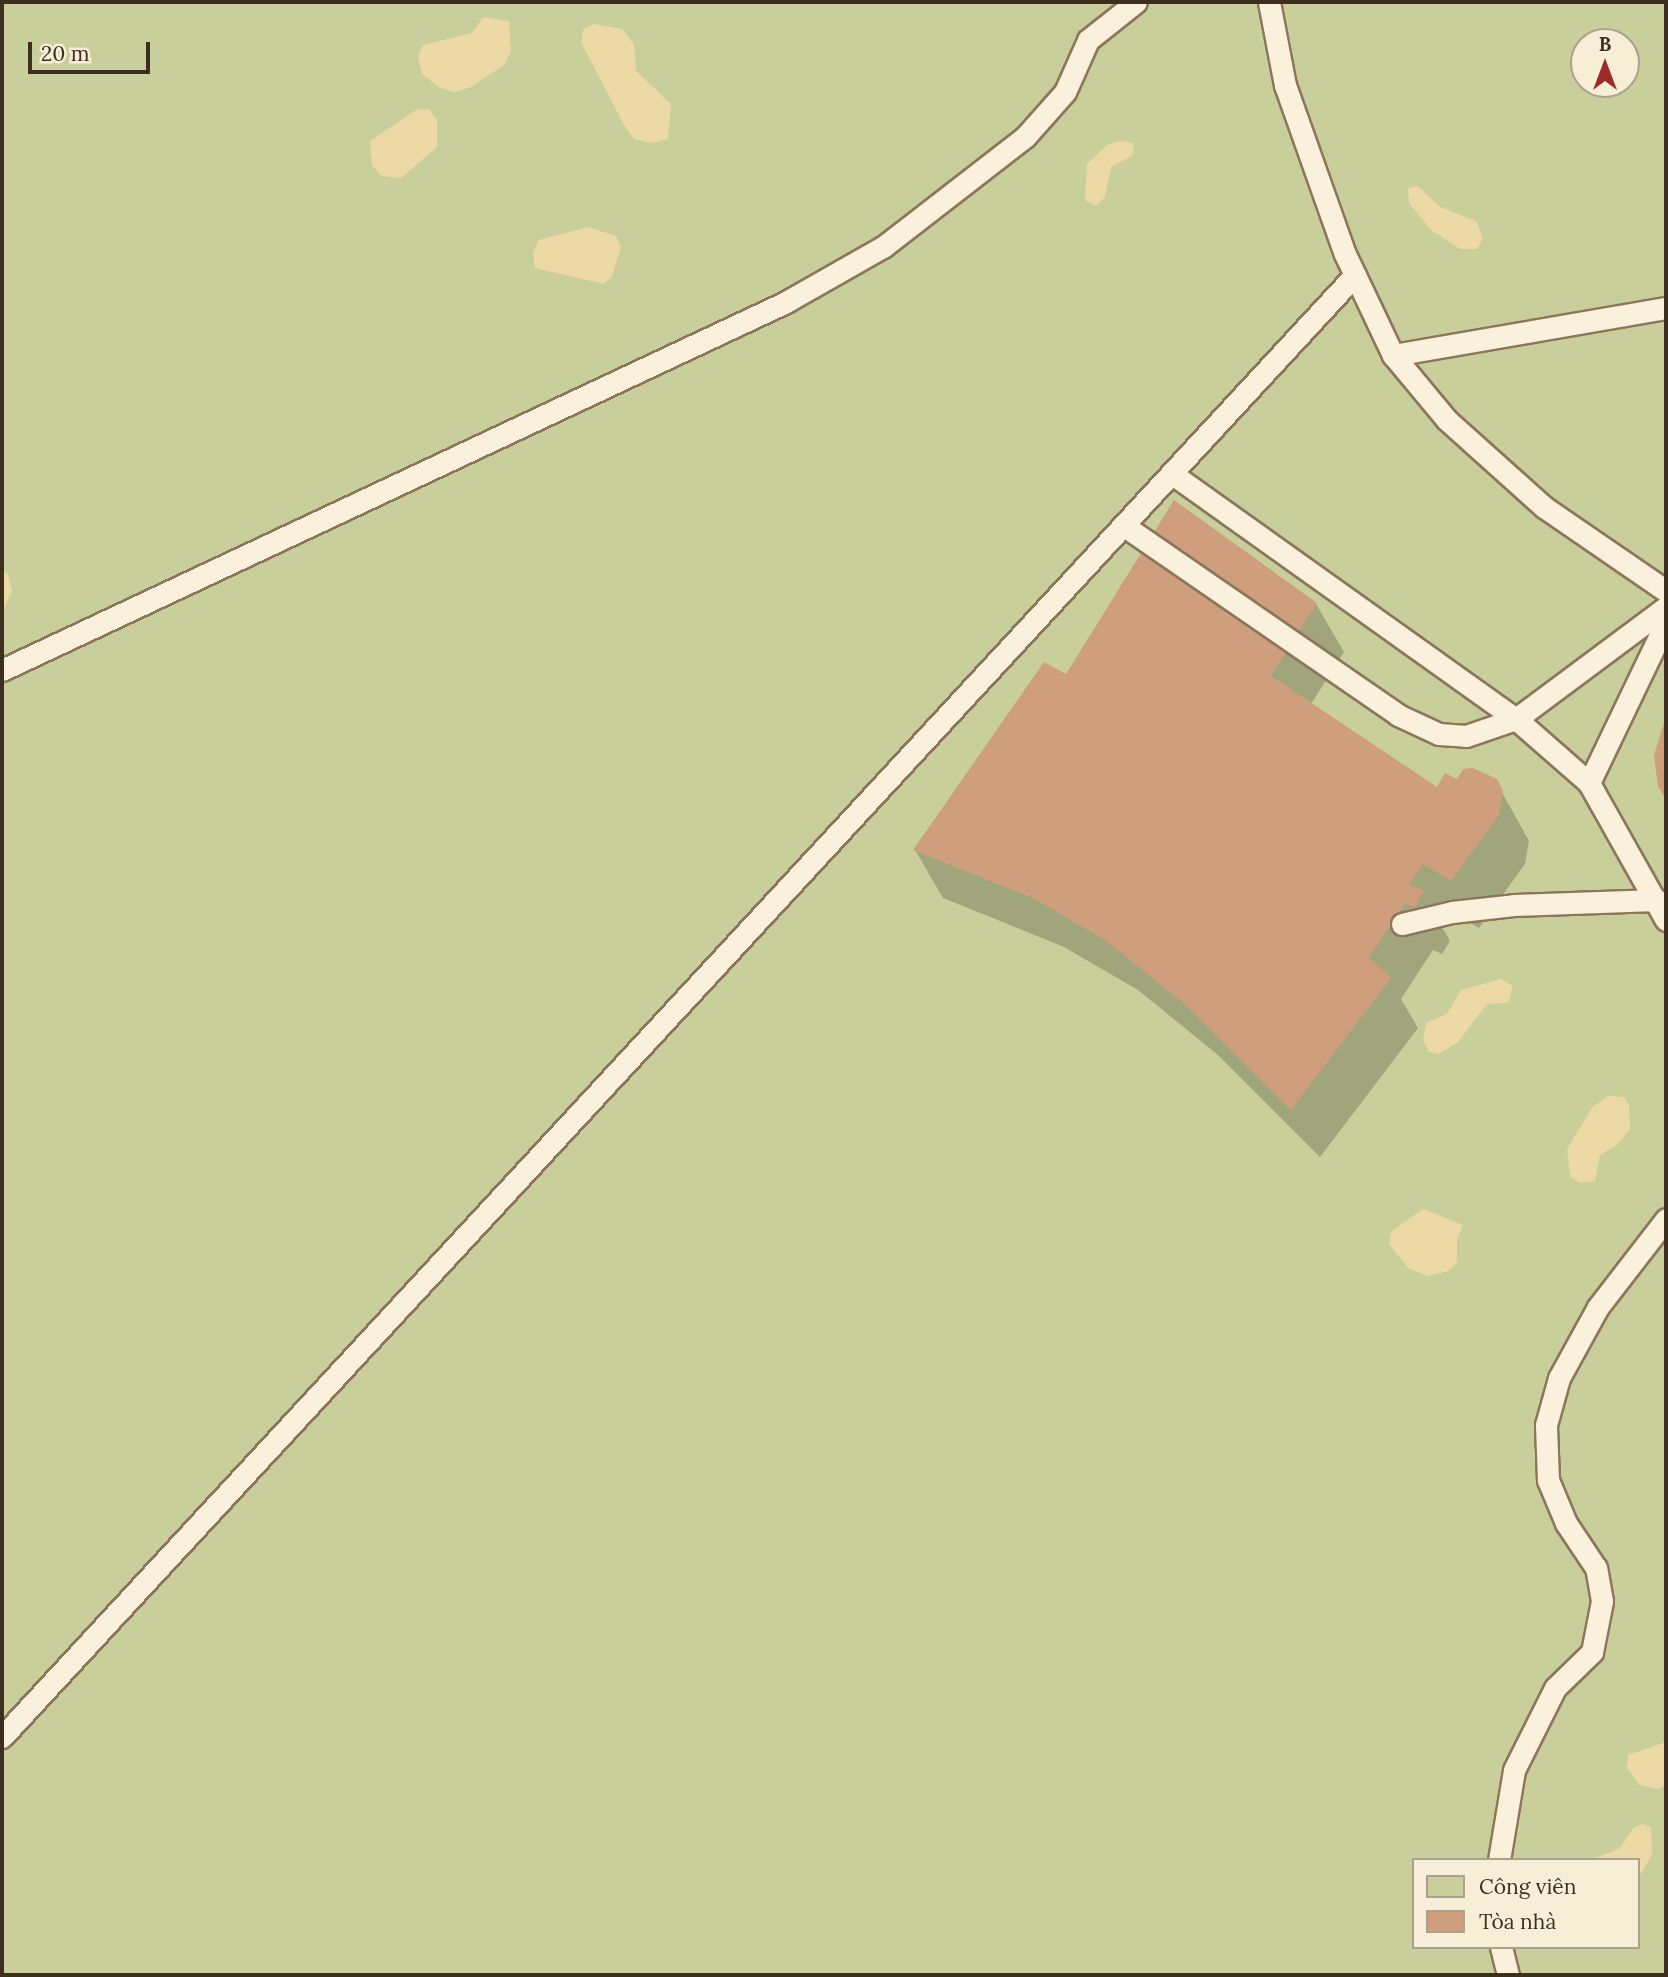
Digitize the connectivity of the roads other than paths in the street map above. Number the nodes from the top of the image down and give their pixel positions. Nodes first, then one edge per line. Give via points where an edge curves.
1 (1136, 2) edge
2 (1251, 2) edge
3 (1269, 8) edge
4 (1355, 275) junction
5 (1666, 308) edge
6 (1393, 355) junction
7 (1171, 473) junction
8 (1123, 526) junction
9 (1666, 591) edge
10 (1666, 607) edge
11 (1666, 622) edge
12 (2, 670) edge
13 (1517, 719) junction
14 (1589, 783) junction
15 (1657, 900) junction
16 (1666, 920) edge
17 (1402, 924) dead end
18 (1666, 1219) edge
19 (2, 1737) edge
20 (1499, 1858) edge
21 (1502, 1949) edge
22 (1508, 1975) edge

1 - 12 lane via 1088,40 1065,92 1024,137 883,247 786,302
2 - 3 lane
3 - 4 lane via 1285,85
4 - 6 lane
4 - 7 lane
5 - 6 lane
6 - 9 lane via 1447,420 1544,507
7 - 8 lane
7 - 13 lane
8 - 13 lane via 1398,715 1439,734 1466,736
8 - 19 lane
10 - 13 lane
11 - 14 lane
13 - 14 lane
14 - 15 lane
15 - 16 lane
15 - 17 lane via 1514,905
18 - 20 lane via 1598,1307 1559,1378 1546,1425 1548,1480 1566,1523 1596,1569 1602,1601 1592,1652 1555,1688 1514,1770
21 - 22 lane

